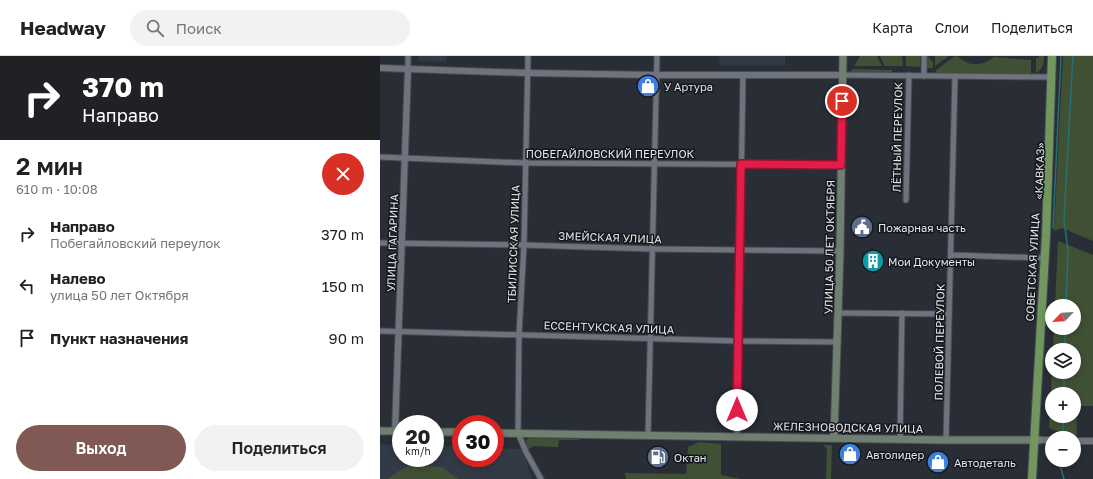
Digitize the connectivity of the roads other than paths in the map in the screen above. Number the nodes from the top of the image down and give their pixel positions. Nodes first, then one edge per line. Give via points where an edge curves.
1 (408, 56) edge
2 (528, 56) edge
3 (657, 56) edge
4 (843, 56) edge
5 (924, 56) edge
6 (1053, 56) edge
7 (380, 68) edge
8 (408, 69) junction
9 (528, 73) junction
10 (656, 75) junction
11 (742, 75) junction
12 (842, 75) junction
13 (909, 75) junction
14 (924, 76) junction
15 (955, 76) junction
16 (1052, 77) junction
17 (380, 157) edge
18 (404, 158) junction
19 (525, 163) junction
20 (654, 164) junction
21 (741, 164) junction
22 (841, 165) junction
23 (906, 200) dead end
24 (380, 243) edge
25 (402, 244) junction
26 (524, 244) junction
27 (652, 249) junction
28 (740, 250) junction
29 (840, 251) junction
30 (951, 255) junction
31 (1044, 258) junction
32 (838, 312) junction
33 (902, 313) junction
34 (949, 314) junction
35 (380, 331) edge
36 (398, 332) junction
37 (519, 335) junction
38 (651, 338) junction
39 (737, 341) junction
40 (838, 342) junction
41 (398, 415) edge
42 (380, 431) edge
43 (392, 431) edge
44 (504, 433) edge
45 (518, 433) junction
46 (648, 435) junction
47 (736, 437) junction
48 (834, 438) junction
49 (900, 438) junction
50 (946, 440) junction
51 (1036, 440) junction
52 (1045, 440) edge
53 (1081, 441) edge
54 (1093, 441) edge
55 (542, 479) edge
56 (1032, 479) edge
57 (1038, 479) edge

1 - 8 street, УЛИЦА ГАГАРИНА
2 - 9 street, ТБИЛИССКАЯ УЛИЦА
3 - 10 street
4 - 12 main road, УЛИЦА 50 ЛЕТ ОКТЯБРЯ
5 - 14 street
6 - 16 highway, СОВЕТСКАЯ УЛИЦА
7 - 8 street
8 - 9 street
8 - 18 street, УЛИЦА ГАГАРИНА
9 - 10 street
9 - 19 street, ТБИЛИССКАЯ УЛИЦА
10 - 11 street
10 - 20 street
11 - 12 street
11 - 21 street
12 - 13 street
12 - 22 main road, УЛИЦА 50 ЛЕТ ОКТЯБРЯ
13 - 14 street
13 - 23 street, ЛЁТНЫЙ ПЕРЕУЛОК
14 - 15 street
15 - 16 street
15 - 30 street, ПОЛЕВОЙ ПЕРЕУЛОК
16 - 31 highway, СОВЕТСКАЯ УЛИЦА
16 - 51 highway, «КАВКАЗ» via 1048,258
17 - 18 street, ПОБЕГАЙЛОВСКИЙ ПЕРЕУЛОК
18 - 19 street, ПОБЕГАЙЛОВСКИЙ ПЕРЕУЛОК
18 - 25 street, УЛИЦА ГАГАРИНА
19 - 20 street, ПОБЕГАЙЛОВСКИЙ ПЕРЕУЛОК
19 - 26 street, ТБИЛИССКАЯ УЛИЦА
20 - 21 street, ПОБЕГАЙЛОВСКИЙ ПЕРЕУЛОК
20 - 27 street
21 - 22 street, ПОБЕГАЙЛОВСКИЙ ПЕРЕУЛОК
21 - 28 street
22 - 29 main road, УЛИЦА 50 ЛЕТ ОКТЯБРЯ
24 - 25 street, ЗМЕЙСКАЯ УЛИЦА
25 - 26 street, ЗМЕЙСКАЯ УЛИЦА
25 - 36 street, УЛИЦА ГАГАРИНА
26 - 27 street, ЗМЕЙСКАЯ УЛИЦА
26 - 37 street, ТБИЛИССКАЯ УЛИЦА
27 - 28 street, ЗМЕЙСКАЯ УЛИЦА
27 - 38 street
28 - 29 street, ЗМЕЙСКАЯ УЛИЦА
28 - 39 street
29 - 32 main road, УЛИЦА 50 ЛЕТ ОКТЯБРЯ
30 - 31 street
30 - 34 street, ПОЛЕВОЙ ПЕРЕУЛОК
31 - 51 highway, СОВЕТСКАЯ УЛИЦА
32 - 33 street
32 - 40 main road, УЛИЦА 50 ЛЕТ ОКТЯБРЯ
33 - 34 street
33 - 49 street
34 - 50 street, ПОЛЕВОЙ ПЕРЕУЛОК
35 - 36 street, ЕССЕНТУКСКАЯ УЛИЦА
36 - 37 street, ЕССЕНТУКСКАЯ УЛИЦА
36 - 41 street, УЛИЦА ГАГАРИНА
37 - 38 street, ЕССЕНТУКСКАЯ УЛИЦА
37 - 45 street, ТБИЛИССКАЯ УЛИЦА
38 - 39 street, ЕССЕНТУКСКАЯ УЛИЦА
38 - 46 street
39 - 40 street, ЕССЕНТУКСКАЯ УЛИЦА
39 - 47 street
40 - 48 main road, УЛИЦА 50 ЛЕТ ОКТЯБРЯ
42 - 43 main road
44 - 45 main road, ЖЕЛЕЗНОВОДСКАЯ УЛИЦА
45 - 46 main road, ЖЕЛЕЗНОВОДСКАЯ УЛИЦА
45 - 55 street
46 - 47 main road, ЖЕЛЕЗНОВОДСКАЯ УЛИЦА
47 - 48 main road, ЖЕЛЕЗНОВОДСКАЯ УЛИЦА
48 - 49 main road, ЖЕЛЕЗНОВОДСКАЯ УЛИЦА
49 - 50 main road, ЖЕЛЕЗНОВОДСКАЯ УЛИЦА
50 - 51 main road, ЖЕЛЕЗНОВОДСКАЯ УЛИЦА
51 - 52 street
51 - 56 highway, СОВЕТСКАЯ УЛИЦА
51 - 57 highway, «КАВКАЗ»
53 - 54 street

